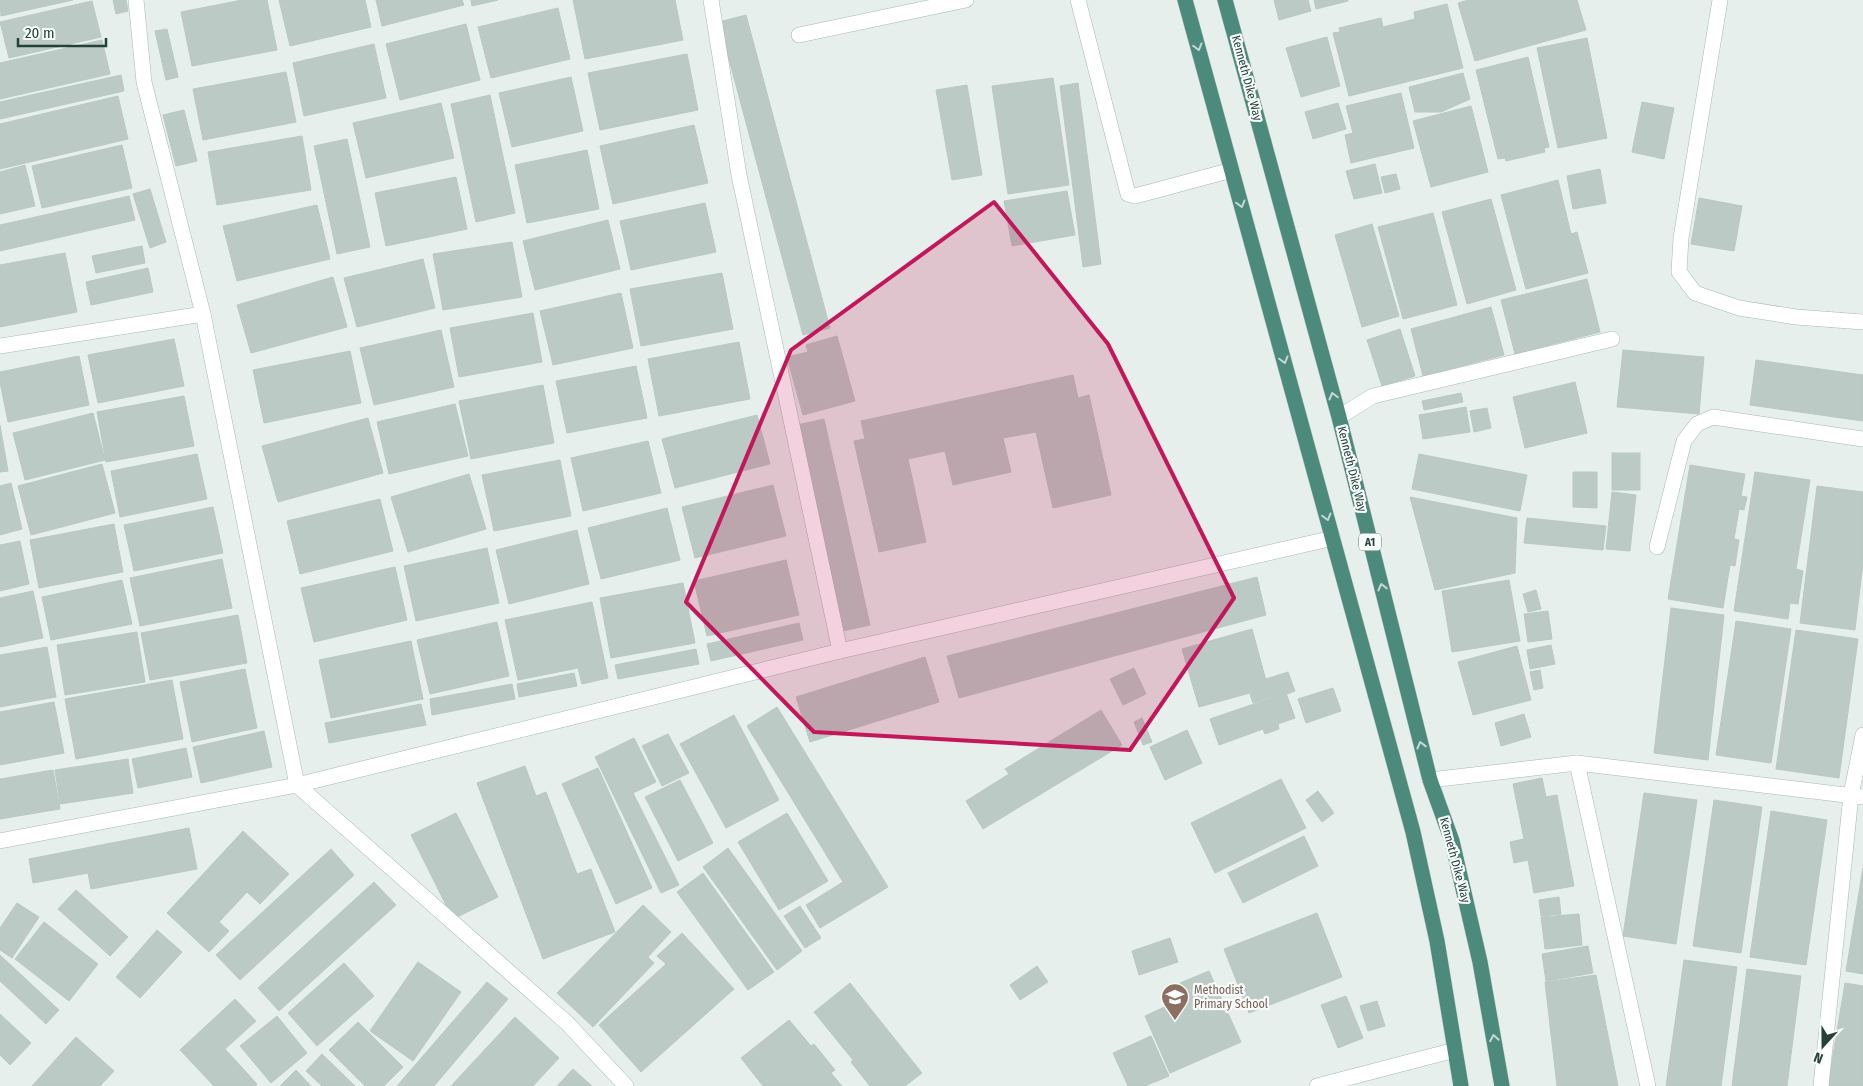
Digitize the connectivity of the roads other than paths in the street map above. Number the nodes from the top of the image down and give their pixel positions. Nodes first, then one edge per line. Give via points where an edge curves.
1 (136, 0) edge
2 (711, 0) edge
3 (966, 0) edge
4 (1078, 0) edge
5 (1185, 0) edge
6 (1226, 0) edge
7 (1720, 0) edge
8 (799, 35) dead end
9 (1232, 170) junction
10 (204, 314) junction
11 (1863, 322) edge
12 (1612, 339) dead end
13 (0, 346) edge
14 (1339, 417) junction
15 (1863, 439) edge
16 (1333, 538) junction
17 (1657, 548) dead end
18 (840, 651) junction
19 (1863, 735) edge
20 (1577, 763) junction
21 (1430, 780) junction
22 (298, 785) junction
23 (1857, 796) edge
24 (0, 841) edge
25 (1455, 1050) junction
26 (626, 1086) edge
27 (1317, 1086) edge
28 (1461, 1086) edge
29 (1502, 1086) edge
30 (1648, 1086) edge
31 (1821, 1086) edge

1 - 10 street via 144,82
2 - 18 street via 740,175
3 - 8 street
4 - 9 street via 1128,194 1135,196
5 -> 9 highway
14 -> 6 highway, Kenneth Dike Way / A1
7 - 11 street via 1680,238 1679,272 1695,293 1739,308 1796,317
9 -> 16 highway
10 - 13 street
10 - 22 street
12 - 14 street via 1373,396
21 -> 14 highway, Kenneth Dike Way / A1
15 - 17 street via 1713,417 1697,424 1684,441
16 - 18 street
16 - 25 highway via 1413,832 1437,940
18 - 22 street
19 - 23 street
20 - 21 street
20 - 23 street
20 - 30 street
29 -> 21 highway, Kenneth Dike Way / A1 via 1480,962 1452,841
22 - 24 street
22 - 26 street via 567,1023
23 - 31 street
25 - 27 street
25 - 28 highway

